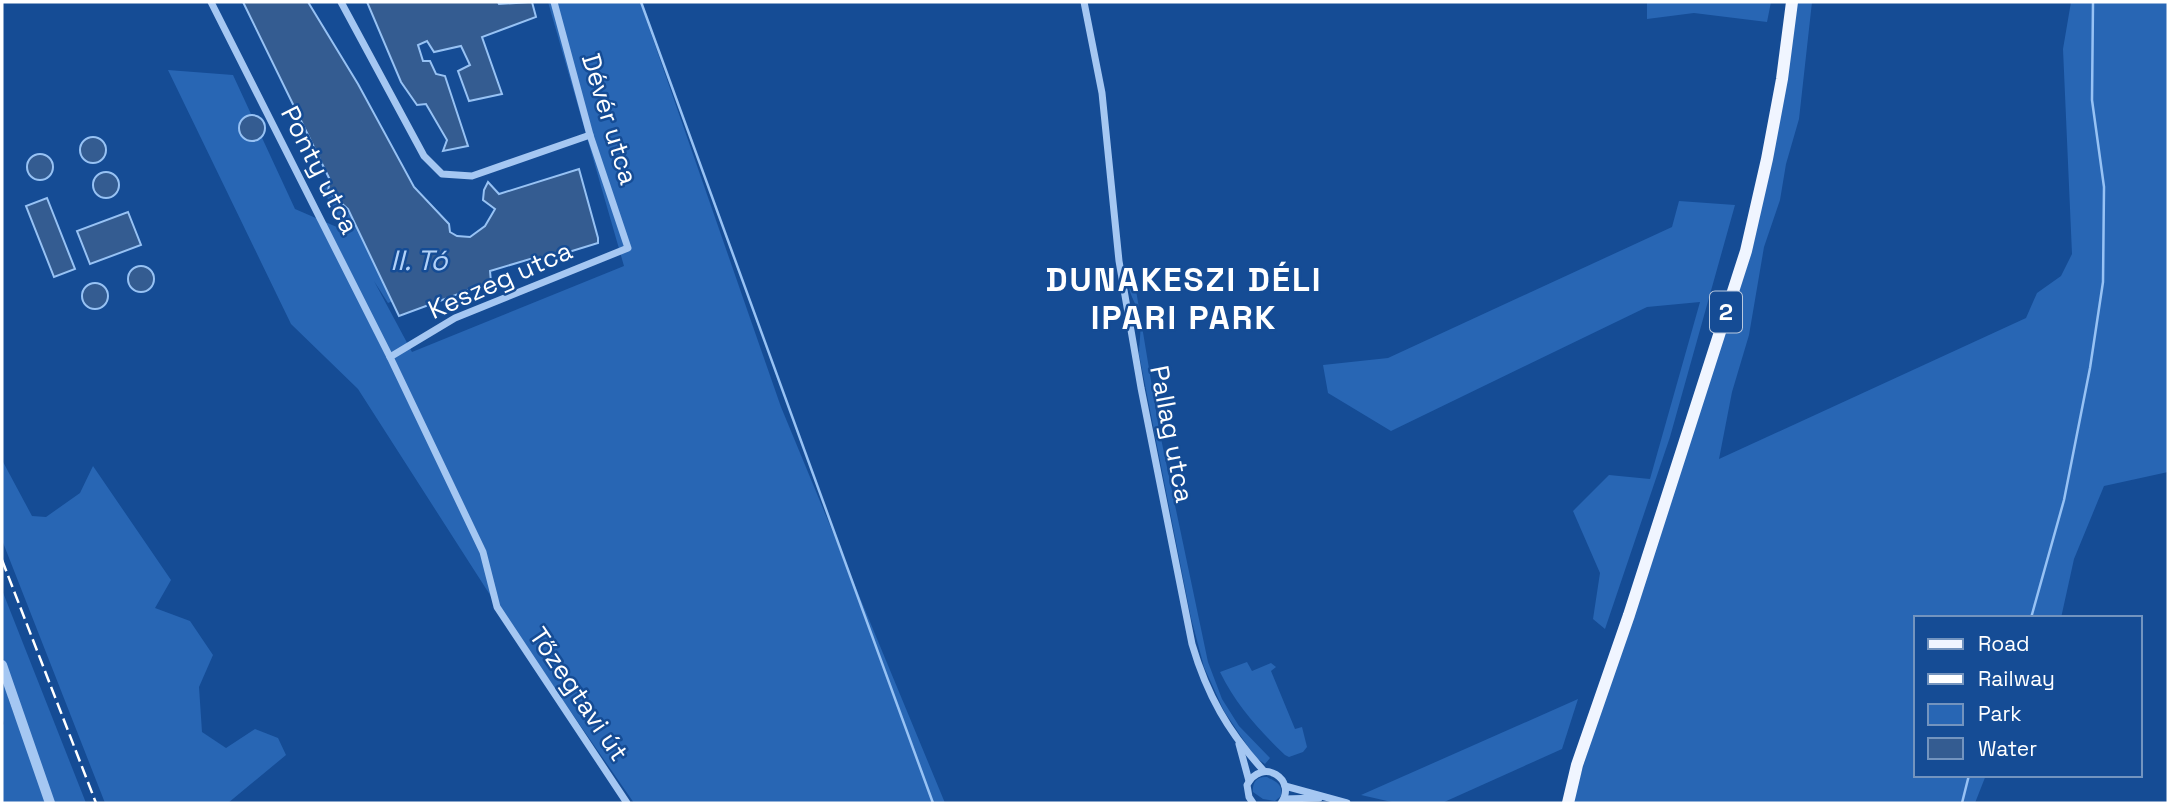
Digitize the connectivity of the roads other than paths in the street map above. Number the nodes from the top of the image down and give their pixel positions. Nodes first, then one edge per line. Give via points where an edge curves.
1 (211, 2) edge
2 (341, 2) edge
3 (554, 2) edge
4 (1084, 2) edge
5 (1792, 2) edge
6 (590, 135) junction
7 (628, 248) joint
8 (390, 357) junction
9 (497, 607) joint
10 (2, 665) edge
11 (1237, 739) junction
12 (1577, 765) junction
13 (1264, 771) junction
14 (1249, 781) junction
15 (1285, 786) junction
16 (1334, 799) junction
17 (1282, 801) edge
18 (50, 803) edge
19 (627, 803) edge
20 (1253, 803) edge
21 (1347, 803) edge
22 (1559, 803) edge
23 (1568, 803) edge

1 - 8 street, Ponty utca
2 - 6 street via 424,156 442,174 472,176
3 - 6 street, Dévér utca
4 - 11 street, Pallag utca via 1102,93 1119,261 1192,644 1215,706
5 - 12 main road, 2 via 1768,159 1746,251
6 - 7 street, Dévér utca
7 - 8 street, Keszeg utca via 455,318
8 - 9 street, Ponty utca via 483,552
9 - 19 street, Tőzegtavi út
10 - 18 street
11 - 13 street, Pallag utca
11 - 14 street, Pallag utca
12 - 22 main road, 2
12 - 23 main road, 2
13 - 14 street
13 - 15 street, Pallag utca via 1278,775
14 - 20 street, Pallag utca via 1247,790
15 - 16 street
15 - 17 street
16 - 17 street
16 - 21 street

